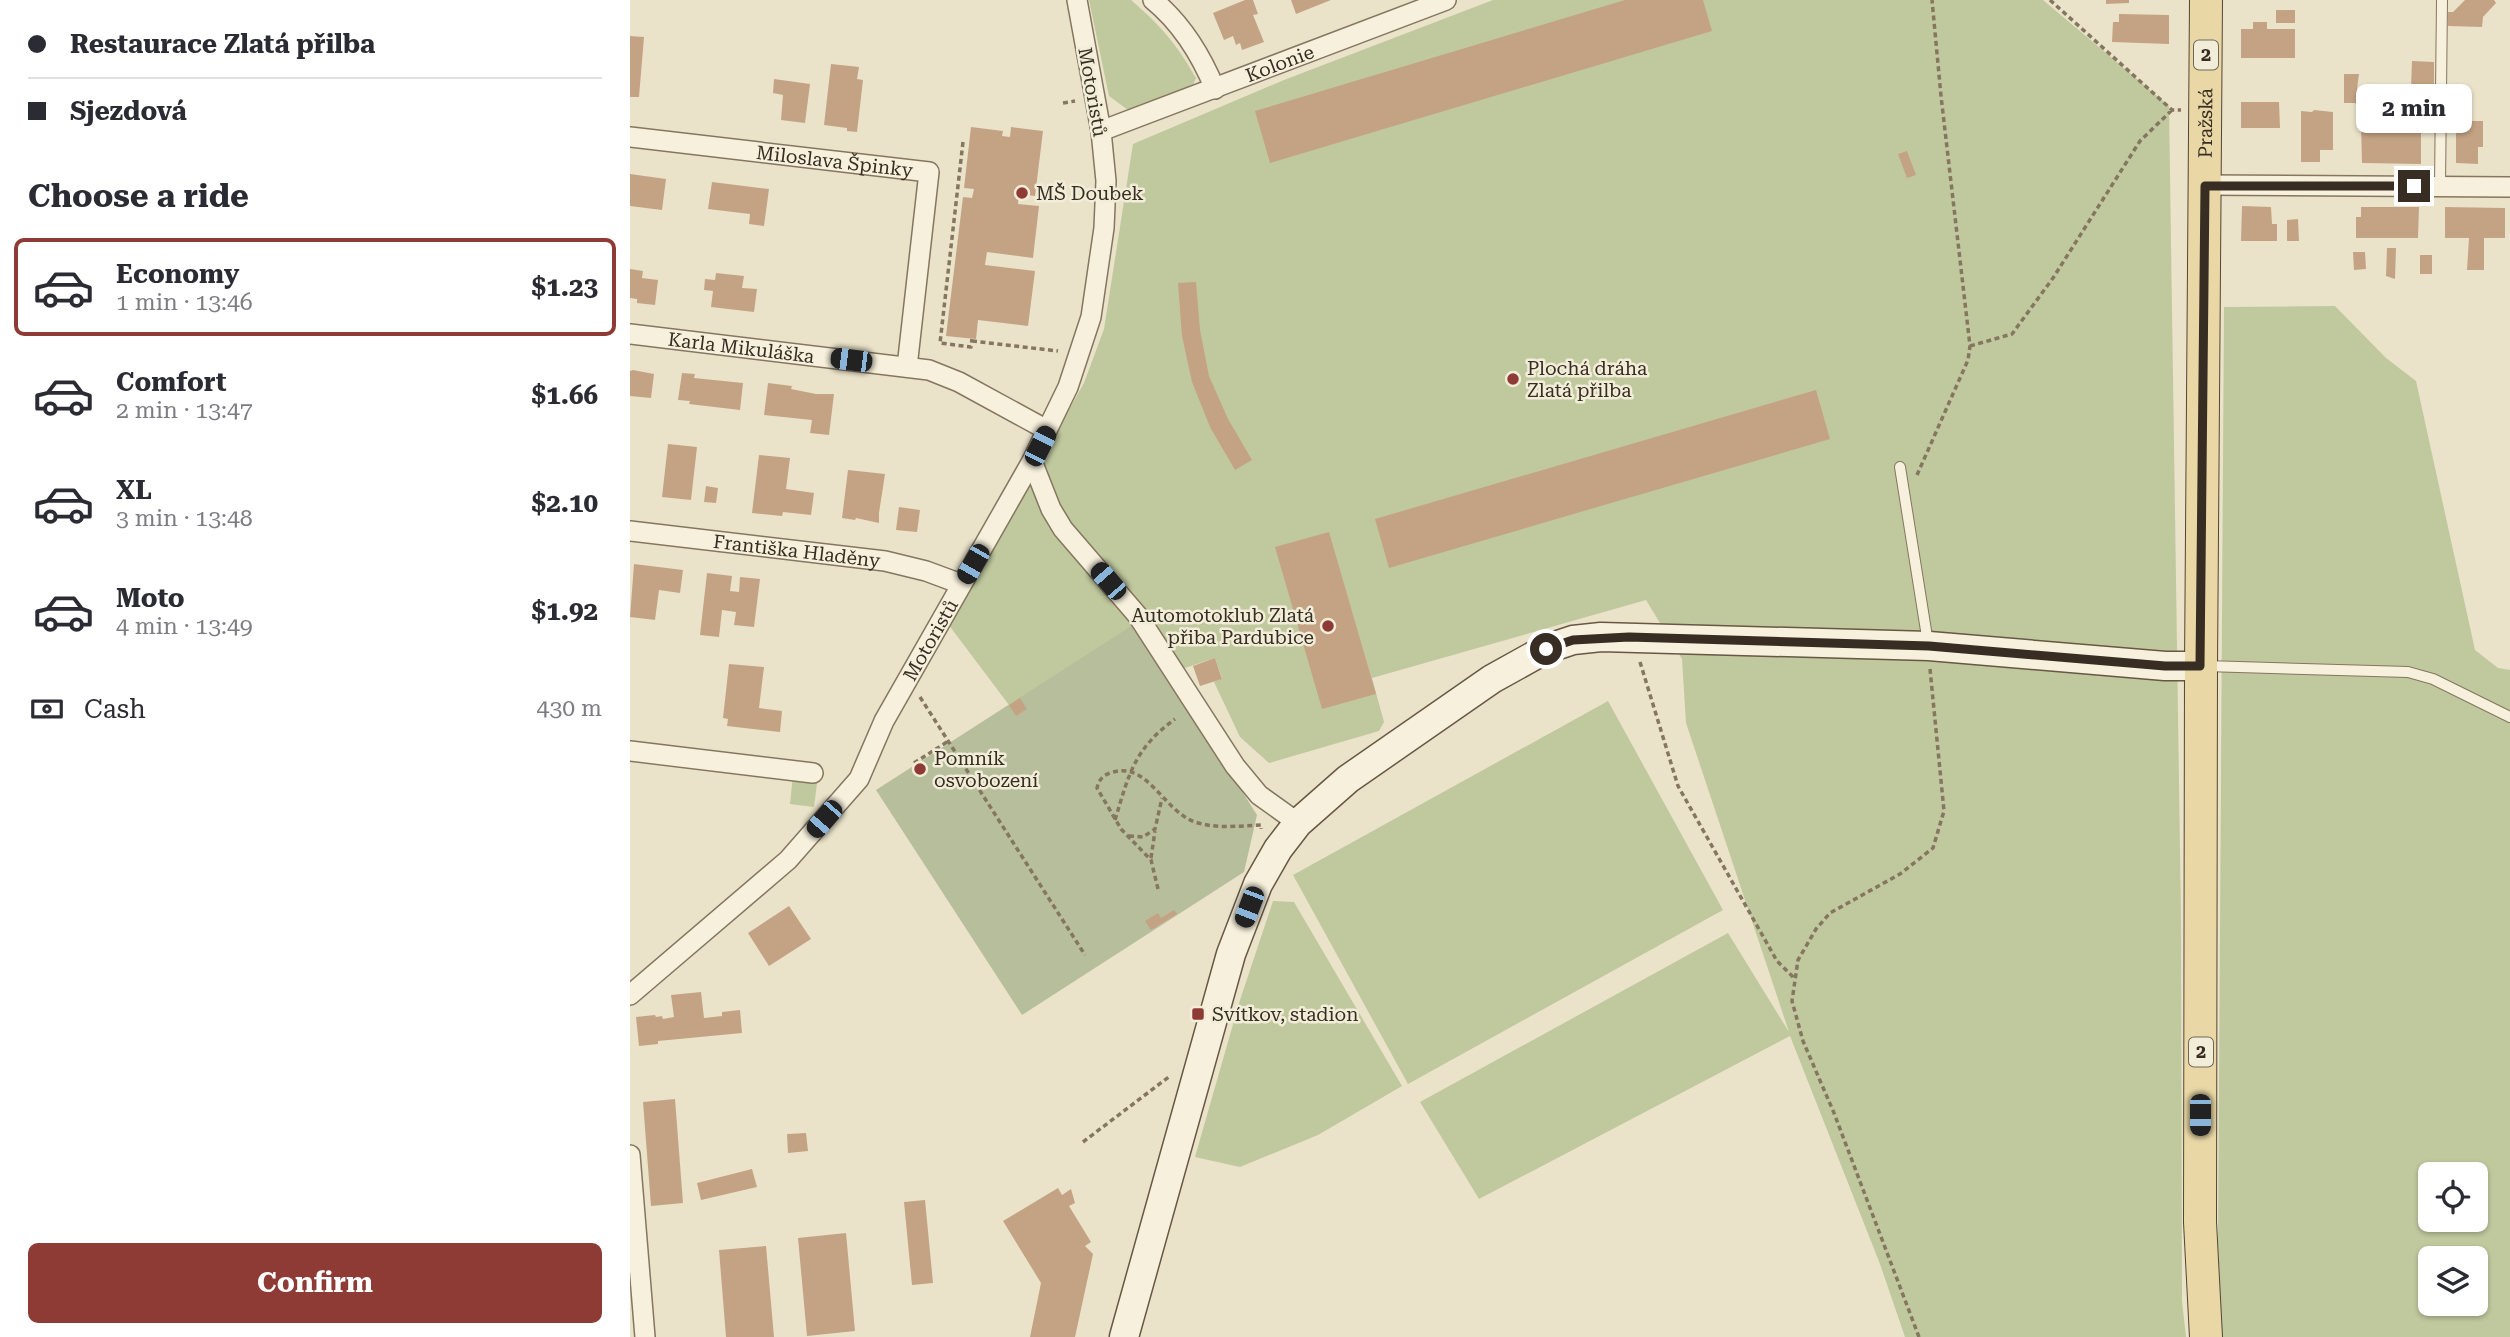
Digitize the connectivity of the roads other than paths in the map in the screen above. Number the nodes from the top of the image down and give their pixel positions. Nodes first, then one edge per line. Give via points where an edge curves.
1 (1077, 0) edge
2 (1153, 0) edge
3 (1446, 0) edge
4 (2206, 0) edge
5 (2442, 0) edge
6 (1215, 89) junction
7 (1101, 131) junction
8 (630, 137) edge
9 (2205, 186) junction
10 (2440, 186) junction
11 (2510, 187) edge
12 (630, 334) edge
13 (907, 367) junction
14 (1047, 430) junction
15 (1032, 461) junction
16 (1900, 467) dead end
17 (630, 531) edge
18 (961, 584) junction
19 (1929, 646) junction
20 (2200, 666) junction
21 (2510, 717) edge
22 (630, 751) edge
23 (813, 773) dead end
24 (1298, 823) junction
25 (630, 995) edge
26 (630, 1156) edge
27 (645, 1337) edge
28 (1124, 1337) edge
29 (2206, 1337) edge

1 - 7 street, Motoristů
2 - 6 street via 1197,51
3 - 6 street, Kolonie
4 - 9 main road, Pražská / 2
5 - 10 lane
6 - 7 street, Kolonie
7 - 14 street, Motoristů via 1104,228 1091,317 1068,387
8 - 13 street, Miloslava Špinky via 929,172
9 - 10 street
9 - 20 main road, Pražská / 2
10 - 11 street
12 - 13 street, Karla Mikuláška
13 - 14 street, Karla Mikuláška via 943,375
14 - 15 street, Motoristů
15 - 18 street, Motoristů
15 - 24 street via 1063,529 1138,616 1235,766 1259,795
16 - 19 lane
17 - 18 street, Františka Hladěny via 892,562
18 - 25 street, Motoristů via 884,721 859,779 797,850
19 - 20 street
19 - 24 street via 1629,637 1573,640 1546,649 1492,679 1348,779
20 - 21 lane via 2407,673 2433,679
20 - 29 main road, 2 via 2200,1222
22 - 23 street
24 - 28 street via 1258,884 1231,954
26 - 27 street

